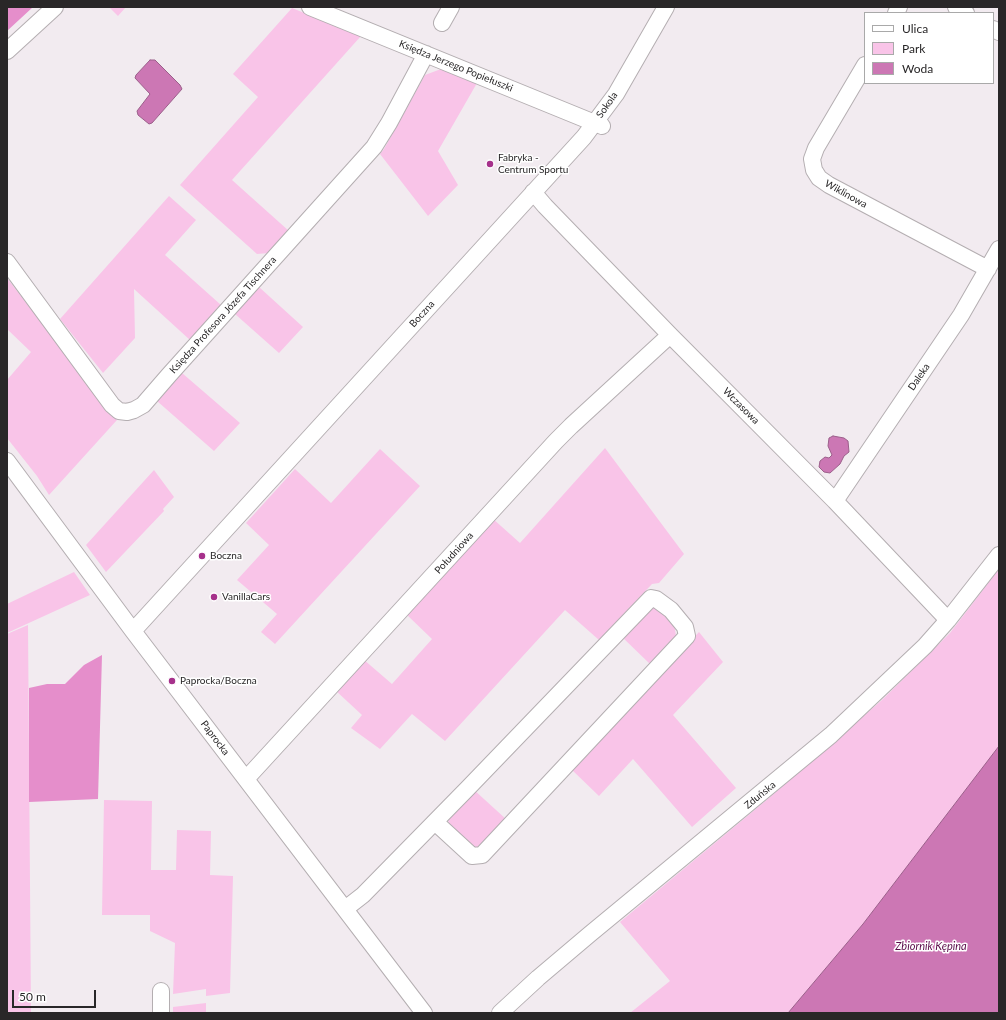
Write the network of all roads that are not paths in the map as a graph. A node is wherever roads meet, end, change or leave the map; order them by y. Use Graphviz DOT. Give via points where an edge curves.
graph roads {
  1 [pos="56,7"];
  2 [pos="310,7"];
  3 [pos="451,7"];
  4 [pos="666,7"];
  5 [pos="442,23"];
  6 [pos="7,51"];
  7 [pos="426,54"];
  8 [pos="864,67"];
  9 [pos="599,124"];
  10 [pos="533,192"];
  11 [pos="999,249"];
  12 [pos="7,262"];
  13 [pos="988,269"];
  14 [pos="670,335"];
  15 [pos="7,461"];
  16 [pos="835,501"];
  17 [pos="999,555"];
  18 [pos="948,620"];
  19 [pos="133,630"];
  20 [pos="246,779"];
  21 [pos="435,822"];
  22 [pos="345,909"];
  23 [pos="162,991"];
  24 [pos="161,1013"];
  25 [pos="424,1013"];
  26 [pos="500,1013"];
  1 -- 6 [label="street"];
  2 -- 7 [label="street, Księdza Jerzego Popiełuszki"];
  3 -- 5 [label="street"];
  4 -- 9 [label="street, Sokola"];
  7 -- 9 [label="street, Księdza Jerzego Popiełuszki"];
  7 -- 12 [label="street, Księdza Profesora Józefa Tischnera" via="374,147 143,405 134,410 119,411 112,405"];
  8 -- 13 [label="street, Wiklinowa" via="816,148 812,159 814,170 828,185"];
  9 -- 10 [label="street, Sokola"];
  10 -- 14 [label="street, Wczasowa"];
  10 -- 19 [label="street, Boczna"];
  11 -- 13 [label="street, Daleka"];
  13 -- 16 [label="street, Daleka" via="961,315"];
  14 -- 16 [label="street, Wczasowa"];
  14 -- 20 [label="street, Południowa" via="556,441"];
  15 -- 19 [label="street, Paprocka"];
  16 -- 18 [label="street, Wczasowa"];
  17 -- 18 [label="street, Zduńska"];
  18 -- 26 [label="street, Zduńska" via="925,646 831,735 584,939"];
  19 -- 20 [label="street, Paprocka"];
  20 -- 22 [label="street, Paprocka"];
  21 -- 21 [label="street" via="651,598 671,610 685,627 687,636 482,855 472,856"];
  21 -- 22 [label="street" via="363,895"];
  22 -- 25 [label="street, Paprocka"];
  23 -- 24 [label="street"];
}
